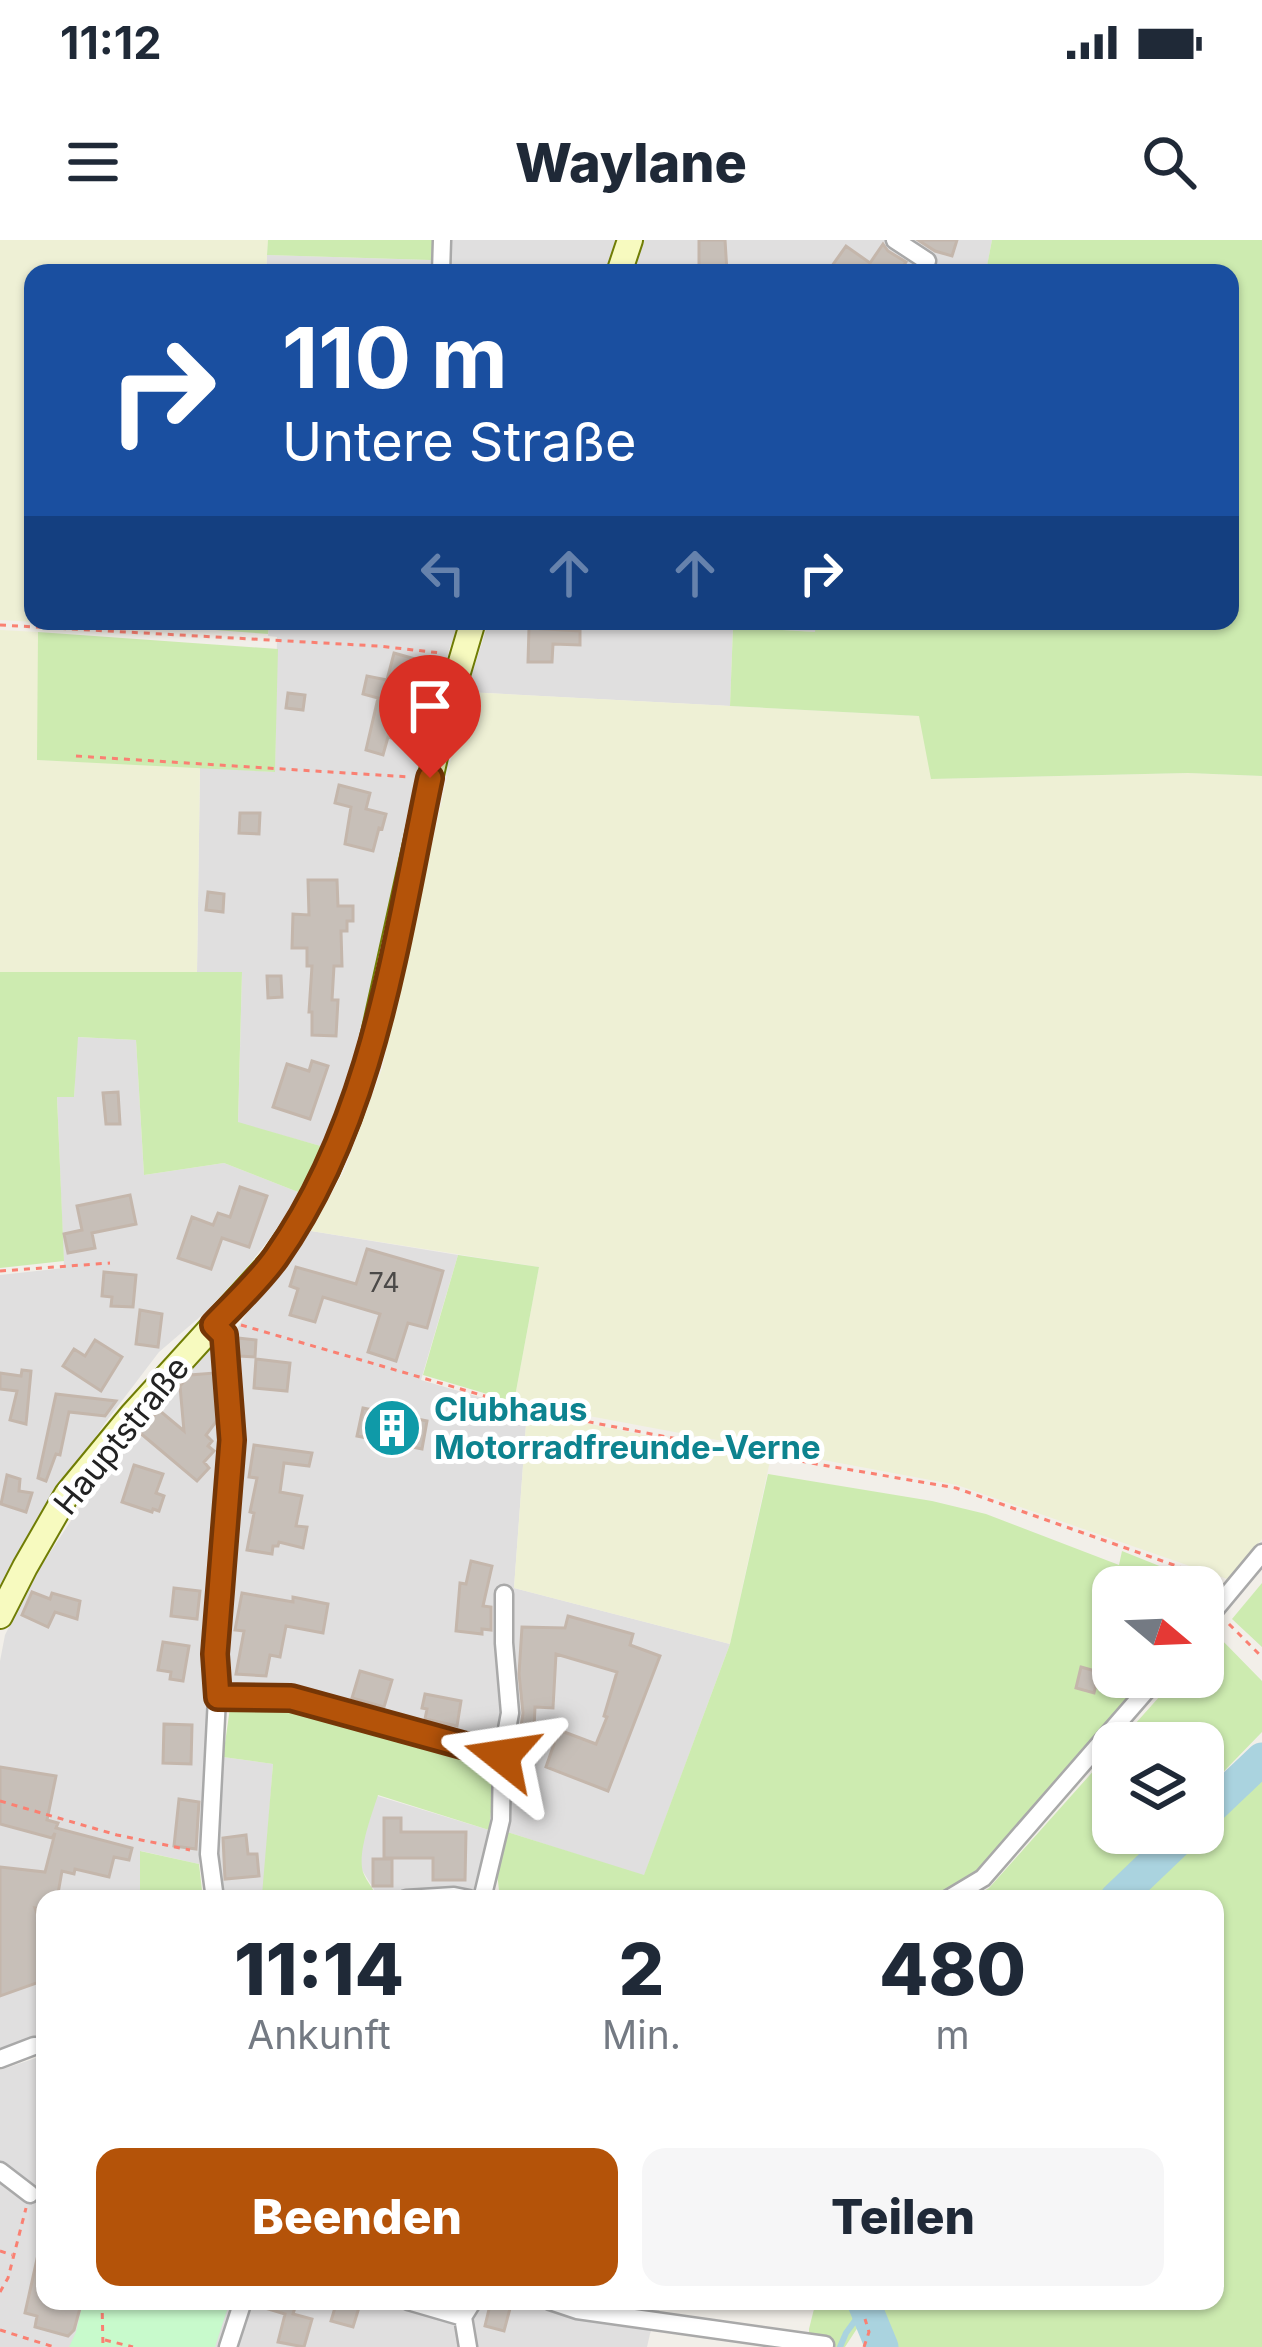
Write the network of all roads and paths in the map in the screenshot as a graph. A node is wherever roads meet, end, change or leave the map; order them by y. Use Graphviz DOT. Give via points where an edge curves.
graph roads {
  1 [pos="896,240"];
  2 [pos="927,261"];
  3 [pos="76,630"];
  4 [pos="470,630"];
  5 [pos="460,658"];
  6 [pos="76,756"];
  7 [pos="430,778"];
  8 [pos="110,1263"];
  9 [pos="0,1271"];
  10 [pos="219,1330"];
  11 [pos="1262,1553"];
  12 [pos="1235,1587"];
  13 [pos="505,1594"];
  14 [pos="1224,1600"];
  15 [pos="0,1616"];
  16 [pos="1224,1628"];
  17 [pos="1262,1657"];
  18 [pos="218,1697"];
  19 [pos="1140,1698"];
  20 [pos="502,1756"];
  21 [pos="0,1801"];
  22 [pos="209,1854"];
  23 [pos="213,1890"];
  24 [pos="484,1890"];
  25 [pos="963,1890"];
  26 [pos="36,2046"];
  27 [pos="0,2059"];
  28 [pos="0,2170"];
  29 [pos="30,2194"];
  30 [pos="0,2252"];
  31 [pos="14,2255"];
  32 [pos="0,2292"];
  33 [pos="102,2310"];
  34 [pos="240,2310"];
  35 [pos="468,2310"];
  36 [pos="574,2310"];
  37 [pos="865,2319"];
  38 [pos="0,2330"];
  39 [pos="103,2340"];
  40 [pos="825,2345"];
  41 [pos="130,2346"];
  42 [pos="54,2347"];
  43 [pos="104,2347"];
  44 [pos="227,2347"];
  45 [pos="468,2347"];
  46 [pos="864,2347"];
  1 -- 2 [label="street"];
  3 -- 5 [label="path" via="378,646"];
  4 -- 5 [label="main road, Hauptstraße"];
  5 -- 7 [label="main road, Hauptstraße"];
  6 -- 7 [label="path"];
  7 -- 10 [label="main road, Hauptstraße" via="349,1117 303,1215"];
  8 -- 9 [label="path"];
  10 -- 12 [label="path" via="234,1322 543,1413 956,1488"];
  10 -- 15 [label="main road, Hauptstraße" via="132,1415 67,1495"];
  10 -- 18 [label="street" via="232,1440"];
  11 -- 12 [label="street"];
  12 -- 14 [label="street"];
  13 -- 20 [label="street" via="510,1713"];
  16 -- 17 [label="path"];
  18 -- 20 [label="street" via="291,1698"];
  18 -- 22 [label="street"];
  19 -- 25 [label="street" via="983,1878"];
  20 -- 24 [label="street" via="501,1820"];
  21 -- 22 [label="path"];
  22 -- 23 [label="street"];
  26 -- 27 [label="street"];
  28 -- 29 [label="street"];
  29 -- 31 [label="path"];
  30 -- 31 [label="path"];
  31 -- 32 [label="path"];
  33 -- 39 [label="path"];
  34 -- 44 [label="street"];
  35 -- 45 [label="street"];
  36 -- 40 [label="street"];
  37 -- 46 [label="path"];
  38 -- 42 [label="path"];
  39 -- 41 [label="path"];
  39 -- 43 [label="path"];
}
